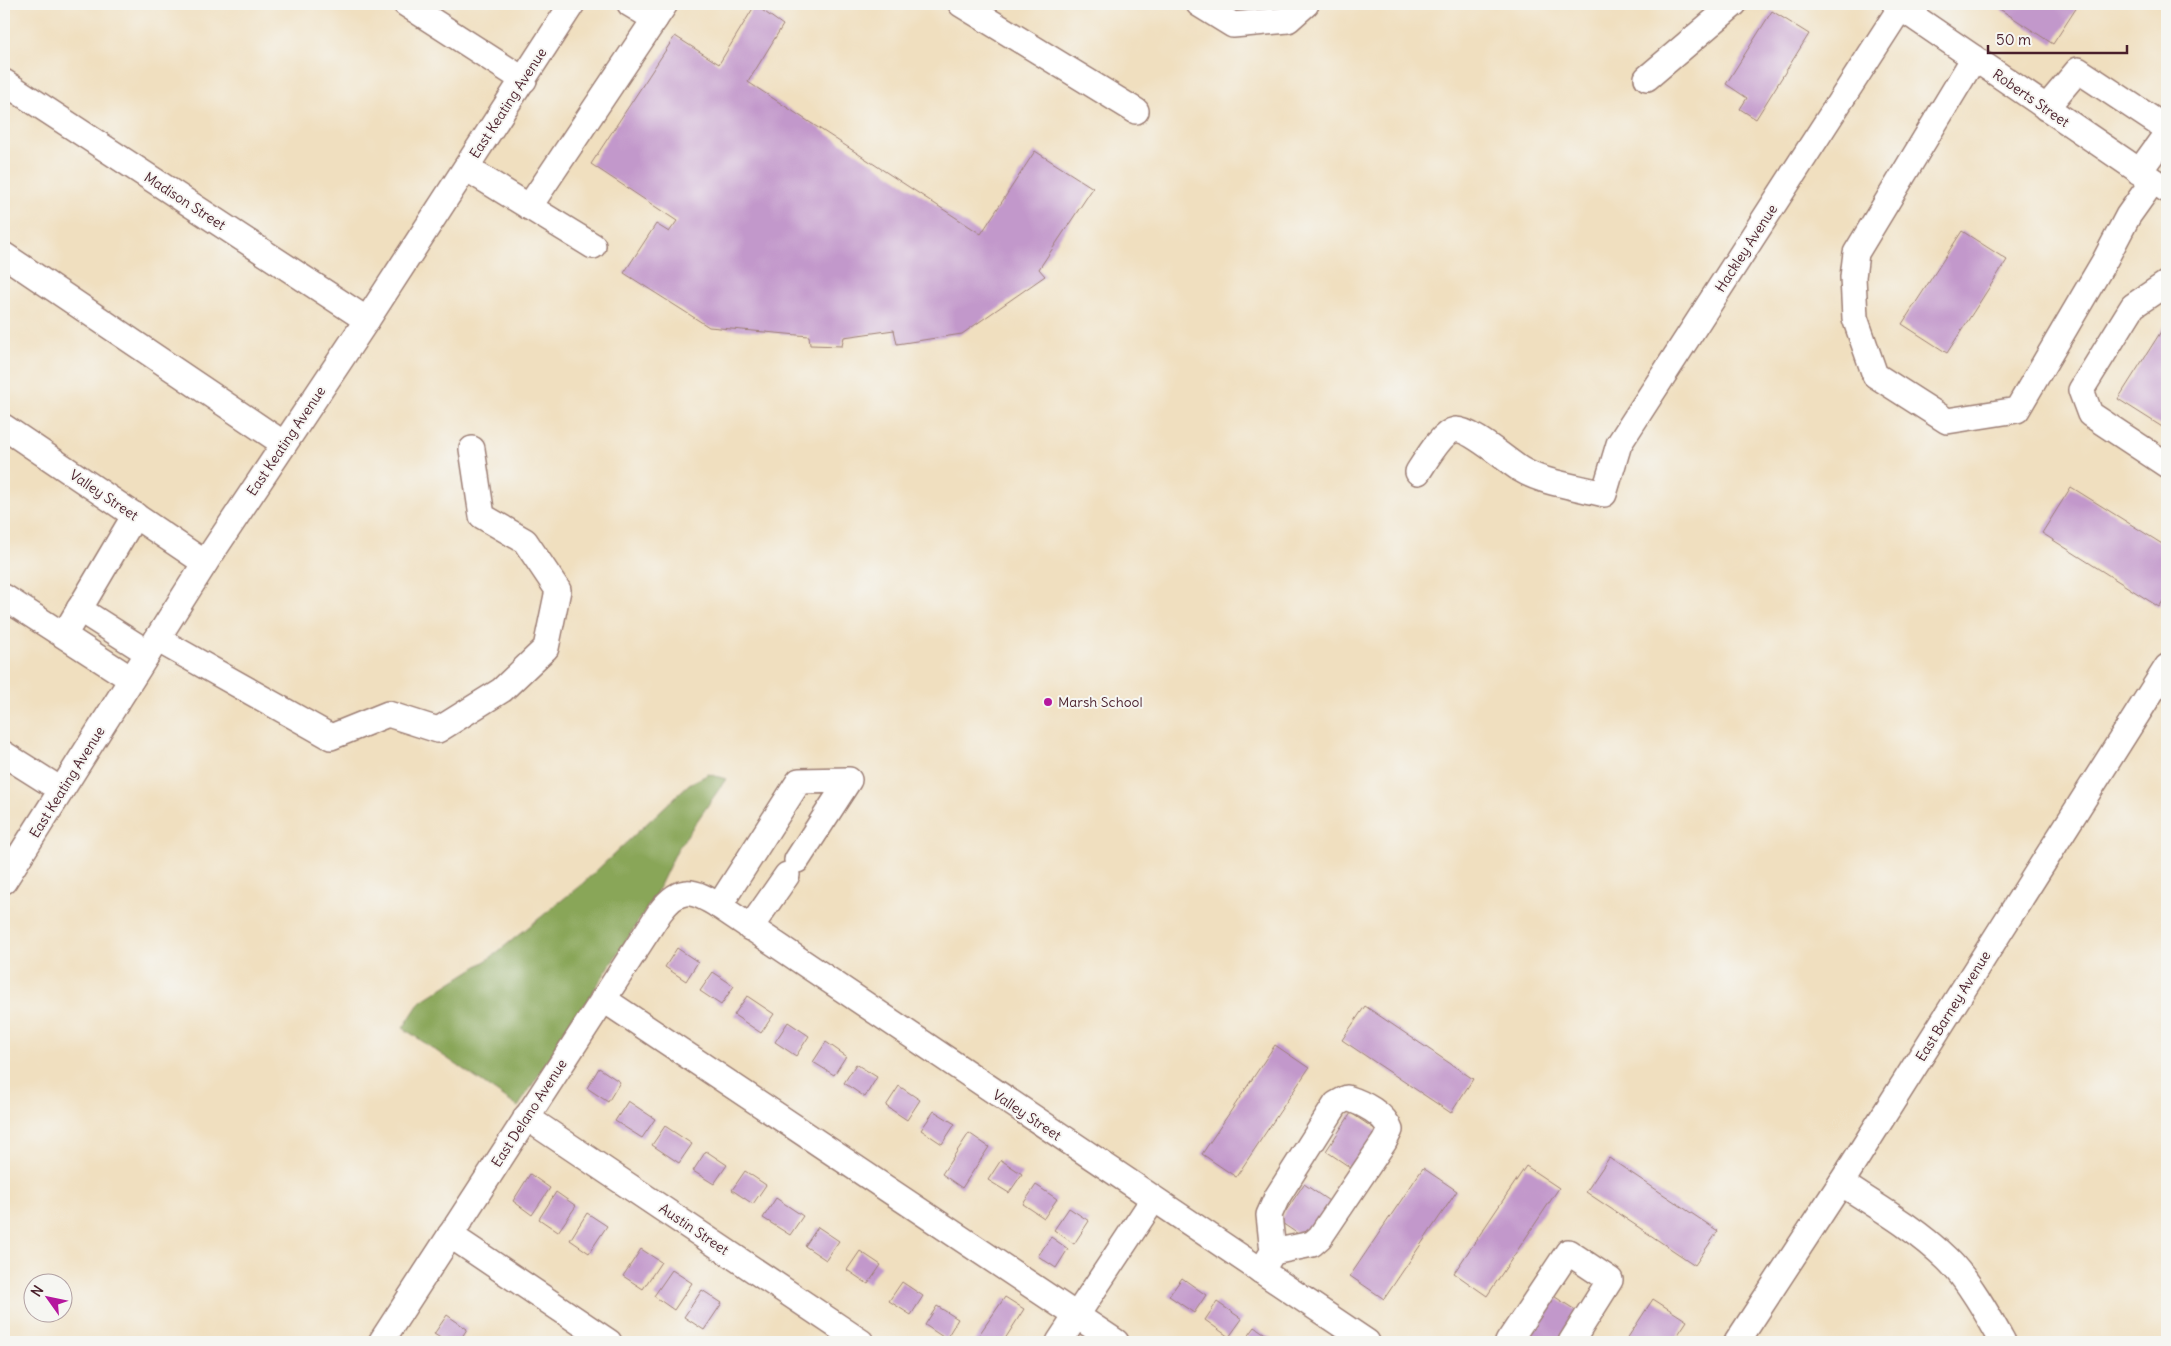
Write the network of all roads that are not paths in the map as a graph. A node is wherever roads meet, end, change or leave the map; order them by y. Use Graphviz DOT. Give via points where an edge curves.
graph roads {
  1 [pos="406,4"];
  2 [pos="572,4"];
  3 [pos="630,4"];
  4 [pos="961,4"];
  5 [pos="1199,4"];
  6 [pos="1306,4"];
  7 [pos="1734,4"];
  8 [pos="1898,6"];
  9 [pos="660,12"];
  10 [pos="1974,58"];
  11 [pos="1647,78"];
  12 [pos="524,80"];
  13 [pos="4,82"];
  14 [pos="2046,108"];
  15 [pos="1136,111"];
  16 [pos="2167,129"];
  17 [pos="2167,134"];
  18 [pos="466,168"];
  19 [pos="2153,181"];
  20 [pos="529,207"];
  21 [pos="594,246"];
  22 [pos="4,256"];
  23 [pos="2167,283"];
  24 [pos="367,320"];
  25 [pos="4,427"];
  26 [pos="284,444"];
  27 [pos="472,449"];
  28 [pos="2167,465"];
  29 [pos="1418,472"];
  30 [pos="135,516"];
  31 [pos="205,563"];
  32 [pos="4,597"];
  33 [pos="80,609"];
  34 [pos="64,635"];
  35 [pos="153,646"];
  36 [pos="2167,667"];
  37 [pos="131,679"];
  38 [pos="4,754"];
  39 [pos="61,790"];
  40 [pos="4,881"];
  41 [pos="686,892"];
  42 [pos="719,906"];
  43 [pos="750,928"];
  44 [pos="603,999"];
  45 [pos="526,1117"];
  46 [pos="1842,1183"];
  47 [pos="1153,1200"];
  48 [pos="450,1235"];
  49 [pos="1267,1262"];
  50 [pos="1077,1316"];
  51 [pos="380,1342"];
  52 [pos="609,1342"];
  53 [pos="861,1342"];
  54 [pos="1059,1342"];
  55 [pos="1116,1342"];
  56 [pos="1367,1342"];
  57 [pos="1508,1342"];
  58 [pos="1571,1342"];
  59 [pos="1737,1342"];
  60 [pos="2003,1342"];
  1 -- 12 [label="street"];
  2 -- 12 [label="street, East Keating Avenue"];
  3 -- 9 [label="street"];
  4 -- 15 [label="street"];
  5 -- 6 [label="street" via="1233,25 1288,20"];
  7 -- 11 [label="street"];
  8 -- 10 [label="street, Roberts Street"];
  8 -- 29 [label="street, Hackley Avenue" via="1619,444 1604,494 1522,470 1457,429 1446,432"];
  9 -- 20 [label="street"];
  10 -- 14 [label="street, Roberts Street"];
  10 -- 19 [label="street" via="1856,253 1853,277 1855,318 1874,375 1947,421 2017,410 2128,216"];
  12 -- 18 [label="street, East Keating Avenue"];
  13 -- 24 [label="street, Madison Street"];
  14 -- 16 [label="street" via="2078,70"];
  14 -- 19 [label="street, Roberts Street"];
  17 -- 19 [label="street"];
  18 -- 20 [label="street"];
  18 -- 24 [label="street, East Keating Avenue"];
  20 -- 21 [label="street"];
  22 -- 26 [label="street"];
  23 -- 28 [label="street" via="2133,306 2082,390 2090,414"];
  24 -- 26 [label="street, East Keating Avenue"];
  25 -- 30 [label="street, Valley Street"];
  26 -- 31 [label="street, East Keating Avenue"];
  27 -- 35 [label="street" via="482,516 524,541 558,590 546,648 502,690 438,730 388,714 331,736"];
  30 -- 31 [label="street, Valley Street"];
  30 -- 33 [label="street"];
  31 -- 35 [label="street, East Keating Avenue"];
  32 -- 34 [label="street"];
  33 -- 34 [label="street"];
  33 -- 35 [label="street"];
  34 -- 37 [label="street"];
  35 -- 37 [label="street, East Keating Avenue"];
  36 -- 46 [label="street, East Barney Avenue"];
  37 -- 39 [label="street, East Keating Avenue"];
  38 -- 39 [label="street"];
  39 -- 40 [label="street, East Keating Avenue"];
  41 -- 42 [label="street, Valley Street" via="695,892"];
  41 -- 44 [label="street, East Delano Avenue" via="666,904"];
  42 -- 43 [label="street, Valley Street"];
  42 -- 43 [label="street" via="799,781 849,780"];
  43 -- 47 [label="street, Valley Street"];
  44 -- 45 [label="street, East Delano Avenue"];
  44 -- 50 [label="street"];
  45 -- 48 [label="street, East Delano Avenue"];
  45 -- 53 [label="street, Austin Street"];
  46 -- 59 [label="street, East Barney Avenue"];
  46 -- 60 [label="street" via="1920,1236 1949,1261 1984,1307"];
  47 -- 49 [label="street, Valley Street"];
  47 -- 50 [label="street"];
  48 -- 51 [label="street, East Delano Avenue"];
  48 -- 52 [label="street"];
  49 -- 49 [label="street" via="1269,1215 1277,1197 1336,1104 1347,1098 1360,1102 1387,1122 1390,1130 1384,1142 1326,1229 1312,1244"];
  49 -- 56 [label="street, Valley Street"];
  50 -- 54 [label="street"];
  50 -- 55 [label="street"];
  57 -- 58 [label="street" via="1568,1252 1610,1280"];
}
